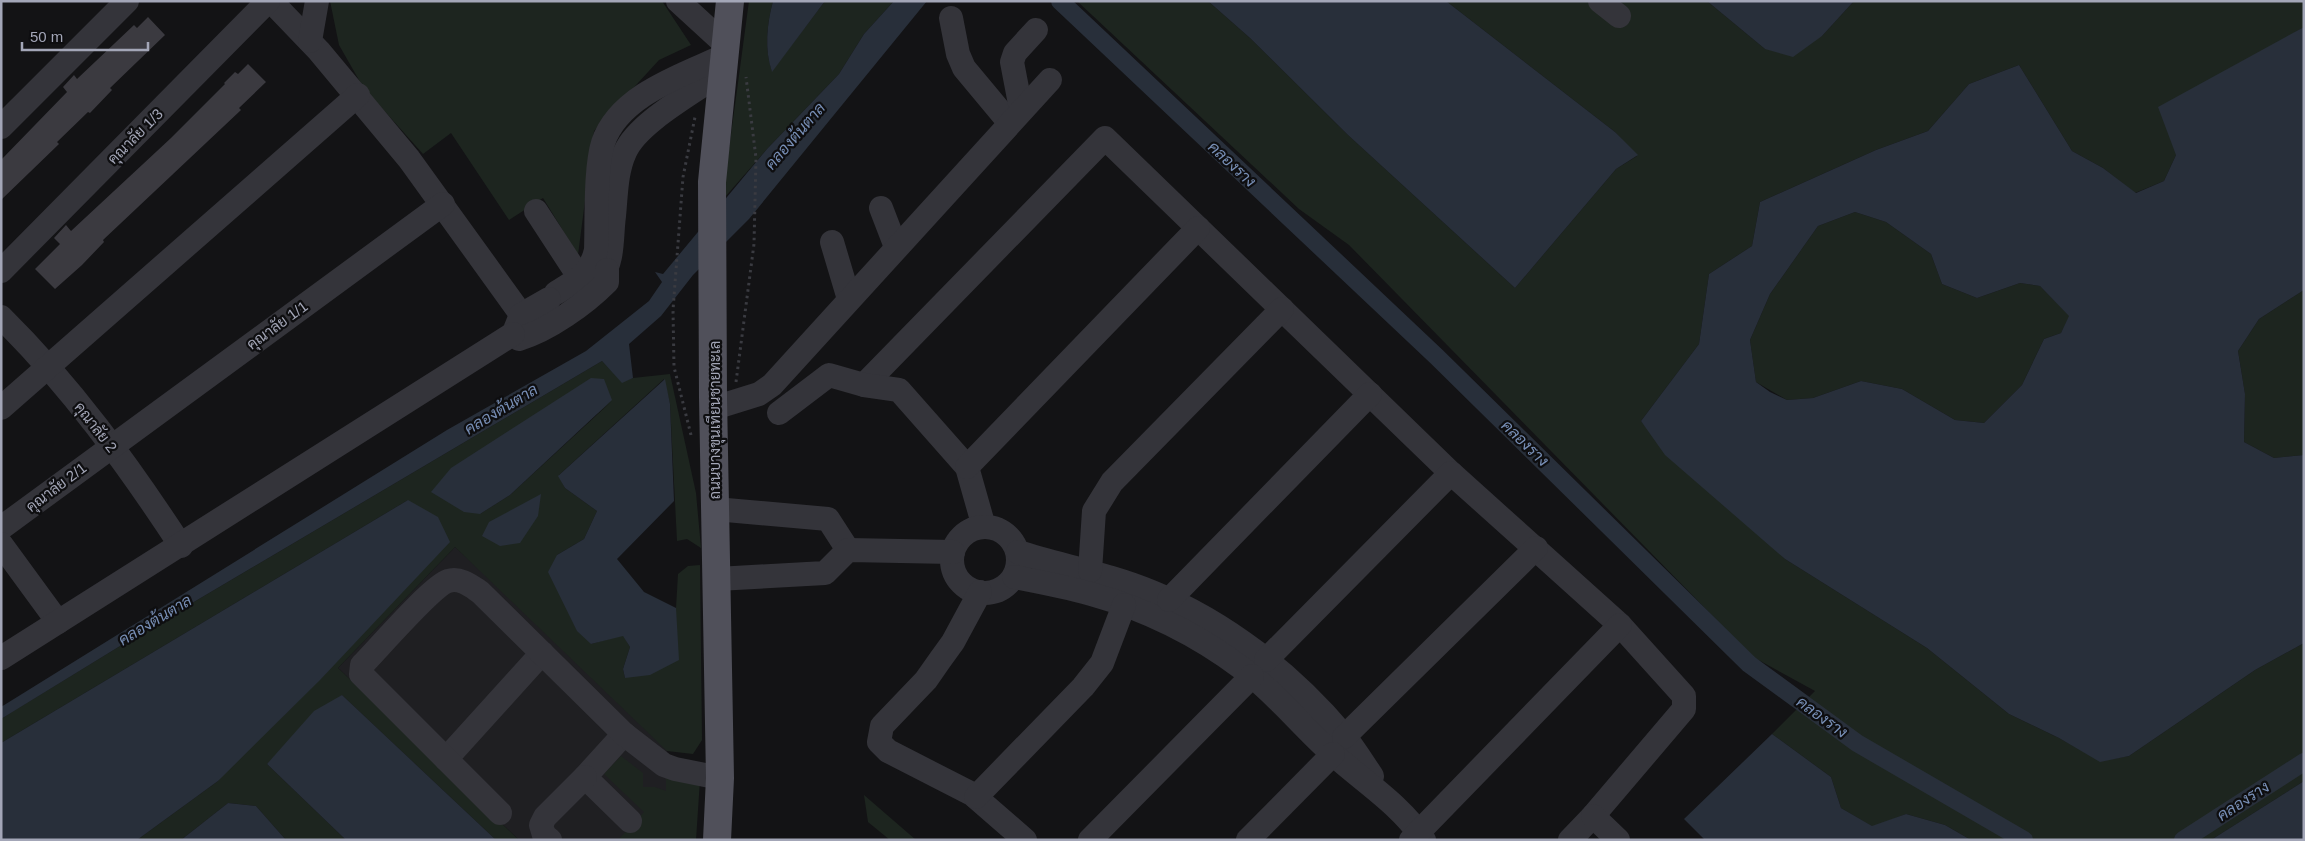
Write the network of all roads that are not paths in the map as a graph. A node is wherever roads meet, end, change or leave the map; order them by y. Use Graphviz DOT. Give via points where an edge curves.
graph roads {
  1 [pos="127,1"];
  2 [pos="269,1"];
  3 [pos="317,1"];
  4 [pos="678,1"];
  5 [pos="730,1"];
  6 [pos="1600,1"];
  7 [pos="1619,16"];
  8 [pos="951,18"];
  9 [pos="1036,30"];
  10 [pos="310,41"];
  11 [pos="729,61"];
  12 [pos="1050,80"];
  13 [pos="358,95"];
  14 [pos="1015,116"];
  15 [pos="1,126"];
  16 [pos="443,204"];
  17 [pos="882,208"];
  18 [pos="536,211"];
  19 [pos="1198,228"];
  20 [pos="832,242"];
  21 [pos="896,247"];
  22 [pos="607,270"];
  23 [pos="1,271"];
  24 [pos="584,284"];
  25 [pos="849,299"];
  26 [pos="1282,309"];
  27 [pos="1,317"];
  28 [pos="515,331"];
  29 [pos="48,368"];
  30 [pos="864,385"];
  31 [pos="1370,394"];
  32 [pos="1,408"];
  33 [pos="714,408"];
  34 [pos="779,413"];
  35 [pos="112,446"];
  36 [pos="967,467"];
  37 [pos="1451,473"];
  38 [pos="715,509"];
  39 [pos="984,526"];
  40 [pos="1,528"];
  41 [pos="1,544"];
  42 [pos="181,546"];
  43 [pos="1536,548"];
  44 [pos="848,550"];
  45 [pos="953,552"];
  46 [pos="1018,552"];
  47 [pos="1090,571"];
  48 [pos="1014,576"];
  49 [pos="717,579"];
  50 [pos="980,592"];
  51 [pos="1168,600"];
  52 [pos="1124,605"];
  53 [pos="58,622"];
  54 [pos="1620,626"];
  55 [pos="542,653"];
  56 [pos="1,658"];
  57 [pos="1260,668"];
  58 [pos="624,734"];
  59 [pos="1339,745"];
  60 [pos="446,759"];
  61 [pos="585,777"];
  62 [pos="720,778"];
  63 [pos="976,797"];
  64 [pos="500,813"];
  65 [pos="1593,816"];
  66 [pos="630,821"];
  67 [pos="1418,837"];
  68 [pos="550,840"];
  69 [pos="717,840"];
  70 [pos="1025,840"];
  71 [pos="1090,840"];
  72 [pos="1248,840"];
  73 [pos="1570,840"];
  74 [pos="1618,840"];
  1 -- 15 [label="street"];
  2 -- 10 [label="street"];
  2 -- 23 [label="street, คุณาลัย 1/3"];
  3 -- 10 [label="street"];
  4 -- 11 [label="street"];
  5 -- 11 [label="main road, ถนนบางขุนเทียนชายทะเล"];
  6 -- 7 [label="street"];
  8 -- 14 [label="street" via="964,68"];
  9 -- 14 [label="street" via="1012,62"];
  10 -- 13 [label="street"];
  11 -- 22 [label="street" via="641,129 625,152 618,181 613,248"];
  11 -- 24 [label="street" via="654,88 624,111 610,127 600,154 596,250"];
  11 -- 33 [label="main road, ถนนบางขุนเทียนชายทะเล" via="713,173"];
  12 -- 14 [label="street"];
  13 -- 16 [label="street"];
  13 -- 29 [label="street"];
  14 -- 21 [label="street"];
  16 -- 28 [label="street"];
  16 -- 35 [label="street, คุณาลัย 1/1"];
  17 -- 21 [label="street"];
  18 -- 24 [label="street"];
  19 -- 26 [label="street"];
  19 -- 30 [label="street" via="1105,138"];
  19 -- 36 [label="street"];
  20 -- 25 [label="street"];
  21 -- 25 [label="street"];
  22 -- 24 [label="street" via="600,280"];
  22 -- 28 [label="street" via="607,282 591,298 528,336"];
  24 -- 28 [label="street"];
  25 -- 33 [label="street" via="772,385 759,394"];
  26 -- 31 [label="street"];
  26 -- 47 [label="street" via="1112,482 1094,511"];
  27 -- 29 [label="street, คุณาลัย 2"];
  28 -- 42 [label="street"];
  29 -- 32 [label="street"];
  29 -- 35 [label="street, คุณาลัย 2"];
  30 -- 34 [label="street" via="829,375"];
  30 -- 36 [label="street" via="899,390"];
  31 -- 37 [label="street"];
  31 -- 51 [label="street"];
  33 -- 38 [label="main road, ถนนบางขุนเทียนชายทะเล"];
  35 -- 40 [label="street, คุณาลัย 2/1"];
  35 -- 42 [label="street, คุณาลัย 2"];
  36 -- 39 [label="street"];
  37 -- 43 [label="street"];
  37 -- 57 [label="street"];
  38 -- 44 [label="street" via="828,519"];
  38 -- 49 [label="main road, ถนนบางขุนเทียนชายทะเล"];
  39 -- 45 [label="street" via="964,534"];
  39 -- 46 [label="street" via="1006,533"];
  41 -- 53 [label="street"];
  42 -- 53 [label="street"];
  43 -- 54 [label="street"];
  43 -- 59 [label="street"];
  44 -- 45 [label="street"];
  44 -- 49 [label="street" via="826,573"];
  45 -- 50 [label="street" via="952,563 961,582"];
  46 -- 47 [label="street"];
  46 -- 48 [label="street" via="1019,563"];
  47 -- 51 [label="street"];
  48 -- 50 [label="street" via="1001,589 991,593"];
  48 -- 52 [label="street"];
  49 -- 62 [label="main road, ถนนบางขุนเทียนชายทะเล"];
  50 -- 63 [label="street" via="953,642 926,680 882,726 879,742 888,752"];
  51 -- 57 [label="street" via="1253,649"];
  52 -- 57 [label="street"];
  52 -- 63 [label="street" via="1102,663 1083,687"];
  53 -- 56 [label="street"];
  54 -- 65 [label="street" via="1684,696 1686,704"];
  54 -- 67 [label="street"];
  55 -- 58 [label="street"];
  55 -- 60 [label="street"];
  55 -- 60 [label="street" via="480,592 462,581 448,581 433,591 362,665 360,674"];
  57 -- 59 [label="street" via="1296,685"];
  57 -- 71 [label="street"];
  58 -- 61 [label="street"];
  58 -- 62 [label="street" via="664,765"];
  59 -- 67 [label="street"];
  59 -- 72 [label="street"];
  60 -- 64 [label="street"];
  61 -- 66 [label="street"];
  61 -- 68 [label="street" via="544,817 541,825"];
  62 -- 69 [label="main road, ถนนบางขุนเทียนชายทะเล"];
  63 -- 70 [label="street"];
  65 -- 73 [label="street"];
  65 -- 74 [label="street"];
}
